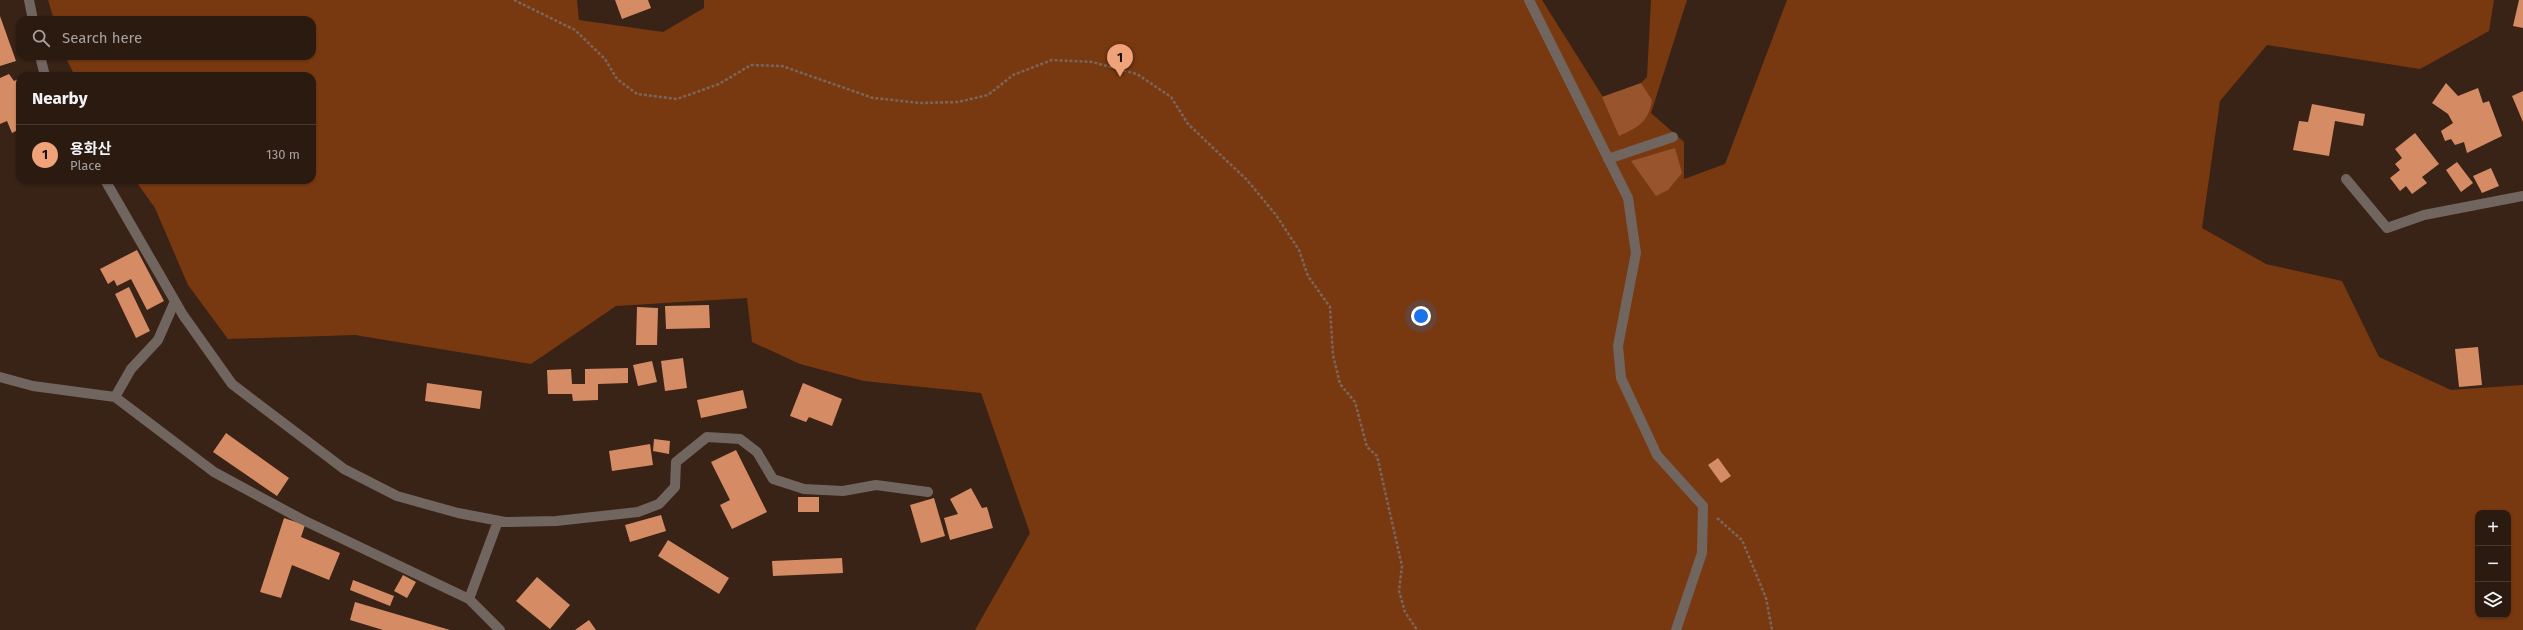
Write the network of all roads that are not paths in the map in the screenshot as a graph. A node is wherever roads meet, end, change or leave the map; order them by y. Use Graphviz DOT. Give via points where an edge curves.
graph roads {
  1 [pos="29,0"];
  2 [pos="1529,0"];
  3 [pos="32,16"];
  4 [pos="41,60"];
  5 [pos="44,72"];
  6 [pos="1673,137"];
  7 [pos="1608,159"];
  8 [pos="2346,179"];
  9 [pos="107,184"];
  10 [pos="2523,196"];
  11 [pos="175,301"];
  12 [pos="0,377"];
  13 [pos="115,397"];
  14 [pos="928,492"];
  15 [pos="498,521"];
  16 [pos="469,599"];
  17 [pos="500,630"];
  18 [pos="1676,630"];
  1 -- 3 [label="street"];
  2 -- 7 [label="street"];
  4 -- 5 [label="street"];
  6 -- 7 [label="street"];
  7 -- 18 [label="street" via="1628,198 1636,253 1618,346 1621,378 1657,455 1703,506 1702,553"];
  8 -- 10 [label="street" via="2387,228 2424,215"];
  9 -- 11 [label="street"];
  11 -- 13 [label="street" via="158,340 130,369"];
  11 -- 15 [label="street" via="232,384 344,470 397,496"];
  12 -- 13 [label="street" via="33,386"];
  13 -- 16 [label="street" via="214,472 303,520"];
  14 -- 15 [label="street" via="876,485 842,490 804,489 773,480 757,452 740,439 707,437 676,462 675,487 659,504 638,512 556,521"];
  15 -- 16 [label="street"];
  16 -- 17 [label="street"];
}
